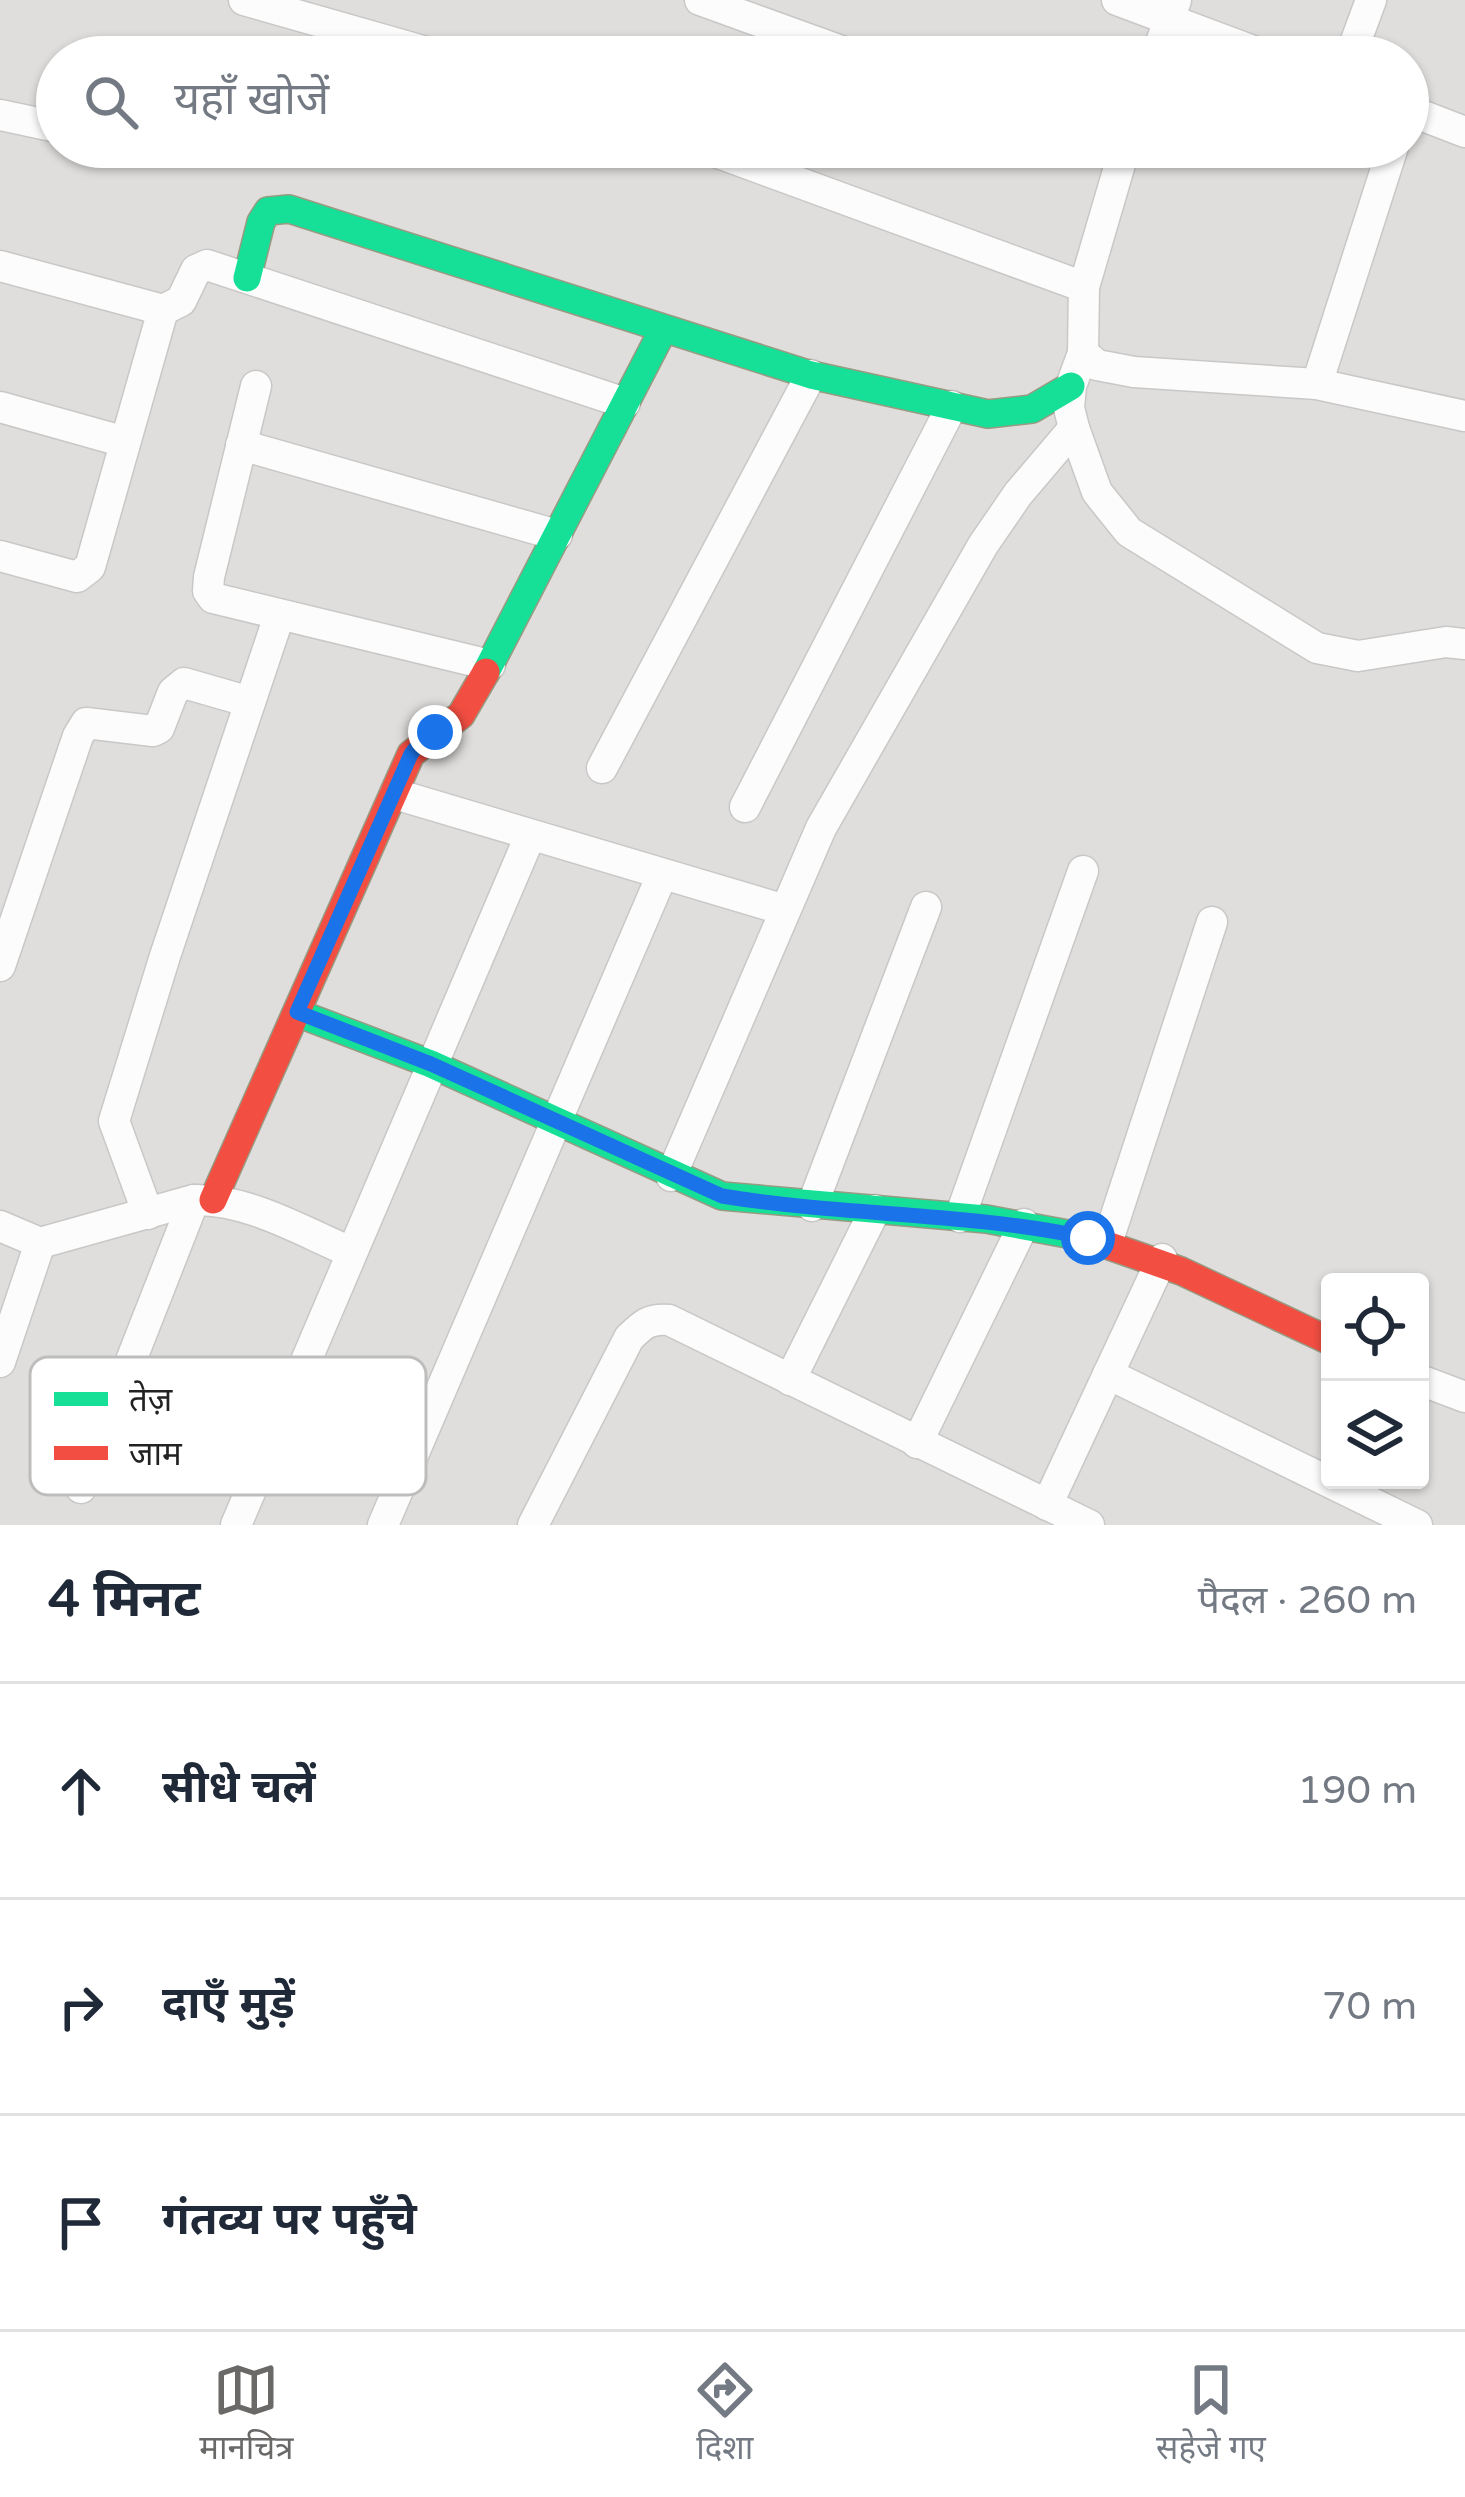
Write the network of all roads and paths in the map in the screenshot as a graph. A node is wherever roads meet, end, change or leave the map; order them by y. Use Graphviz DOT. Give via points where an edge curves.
graph roads {
  1 [pos="244,0"];
  2 [pos="700,0"];
  3 [pos="1117,0"];
  4 [pos="1371,0"];
  5 [pos="1173,9"];
  6 [pos="370,36"];
  7 [pos="800,36"];
  8 [pos="1227,36"];
  9 [pos="1358,36"];
  10 [pos="0,116"];
  11 [pos="1429,118"];
  12 [pos="36,123"];
  13 [pos="1465,132"];
  14 [pos="759,168"];
  15 [pos="1113,168"];
  16 [pos="1386,168"];
  17 [pos="0,266"];
  18 [pos="247,278"];
  19 [pos="1084,287"];
  20 [pos="163,310"];
  21 [pos="663,330"];
  22 [pos="1083,353"];
  23 [pos="812,375"];
  24 [pos="1316,384"];
  25 [pos="256,386"];
  26 [pos="1071,386"];
  27 [pos="626,403"];
  28 [pos="952,406"];
  29 [pos="0,407"];
  30 [pos="1465,416"];
  31 [pos="1074,428"];
  32 [pos="125,442"];
  33 [pos="241,445"];
  34 [pos="557,535"];
  35 [pos="0,556"];
  36 [pos="279,616"];
  37 [pos="1465,644"];
  38 [pos="490,665"];
  39 [pos="250,702"];
  40 [pos="602,768"];
  41 [pos="395,794"];
  42 [pos="745,807"];
  43 [pos="530,836"];
  44 [pos="1083,871"];
  45 [pos="662,875"];
  46 [pos="926,907"];
  47 [pos="784,910"];
  48 [pos="1212,922"];
  49 [pos="0,966"];
  50 [pos="297,1012"];
  51 [pos="431,1064"];
  52 [pos="556,1118"];
  53 [pos="671,1176"];
  54 [pos="203,1200"];
  55 [pos="812,1206"];
  56 [pos="875,1210"];
  57 [pos="148,1214"];
  58 [pos="960,1217"];
  59 [pos="1024,1224"];
  60 [pos="0,1226"];
  61 [pos="40,1243"];
  62 [pos="1107,1243"];
  63 [pos="351,1252"];
  64 [pos="1162,1259"];
  65 [pos="1321,1336"];
  66 [pos="136,1357"];
  67 [pos="307,1357"];
  68 [pos="0,1362"];
  69 [pos="1108,1374"];
  70 [pos="790,1380"];
  71 [pos="1423,1381"];
  72 [pos="1465,1397"];
  73 [pos="426,1424"];
  74 [pos="917,1443"];
  75 [pos="249,1495"];
  76 [pos="396,1495"];
  77 [pos="1047,1505"];
  78 [pos="236,1525"];
  79 [pos="383,1525"];
  80 [pos="533,1525"];
  81 [pos="1089,1525"];
  82 [pos="1417,1525"];
  1 -- 6 [label="street"];
  2 -- 7 [label="street"];
  3 -- 5 [label="street"];
  4 -- 9 [label="street"];
  5 -- 8 [label="street"];
  10 -- 12 [label="street"];
  11 -- 13 [label="street"];
  14 -- 19 [label="street"];
  15 -- 19 [label="street"];
  16 -- 24 [label="street"];
  17 -- 20 [label="street"];
  18 -- 20 [label="street" via="201,265 182,301"];
  18 -- 21 [label="street" via="268,211 290,208"];
  18 -- 27 [label="street"];
  19 -- 22 [label="street"];
  20 -- 32 [label="street"];
  21 -- 23 [label="street"];
  21 -- 27 [label="street"];
  22 -- 24 [label="street" via="1096,365 1134,372"];
  22 -- 26 [label="street"];
  23 -- 28 [label="street"];
  23 -- 40 [label="street"];
  24 -- 30 [label="street"];
  25 -- 33 [label="street"];
  26 -- 28 [label="street" via="1018,416"];
  26 -- 31 [label="street"];
  27 -- 34 [label="street"];
  28 -- 42 [label="street"];
  29 -- 32 [label="street"];
  31 -- 37 [label="street" via="1096,492 1129,532 1316,648 1358,656"];
  31 -- 47 [label="street" via="983,545 820,828"];
  32 -- 35 [label="street" via="85,575"];
  33 -- 34 [label="street"];
  33 -- 36 [label="street" via="208,591"];
  34 -- 38 [label="street"];
  36 -- 38 [label="street"];
  36 -- 39 [label="street"];
  38 -- 41 [label="street" via="460,718 411,754"];
  39 -- 49 [label="street" via="184,682 152,731 86,723"];
  39 -- 57 [label="street" via="114,1121"];
  41 -- 43 [label="street"];
  41 -- 50 [label="street"];
  43 -- 45 [label="street"];
  43 -- 51 [label="street"];
  44 -- 58 [label="street"];
  45 -- 47 [label="street"];
  45 -- 52 [label="street"];
  46 -- 55 [label="street"];
  47 -- 53 [label="street"];
  48 -- 62 [label="street"];
  50 -- 51 [label="street"];
  50 -- 54 [label="street"];
  51 -- 52 [label="street"];
  51 -- 63 [label="street"];
  52 -- 53 [label="street"];
  52 -- 73 [label="street"];
  53 -- 55 [label="street" via="722,1196"];
  54 -- 57 [label="street"];
  54 -- 63 [label="street" via="239,1204"];
  54 -- 66 [label="street"];
  55 -- 56 [label="street"];
  56 -- 58 [label="street"];
  56 -- 70 [label="street"];
  57 -- 61 [label="street"];
  58 -- 59 [label="street"];
  59 -- 62 [label="street"];
  59 -- 74 [label="street"];
  60 -- 61 [label="street"];
  61 -- 68 [label="street"];
  62 -- 64 [label="street"];
  63 -- 67 [label="street"];
  64 -- 65 [label="street"];
  64 -- 69 [label="street"];
  69 -- 77 [label="street"];
  69 -- 82 [label="street"];
  70 -- 74 [label="street"];
  70 -- 80 [label="street" via="669,1320 645,1322 629,1338"];
  71 -- 72 [label="street"];
  74 -- 77 [label="street"];
  75 -- 78 [label="street"];
  76 -- 79 [label="street"];
  77 -- 81 [label="street"];
}
